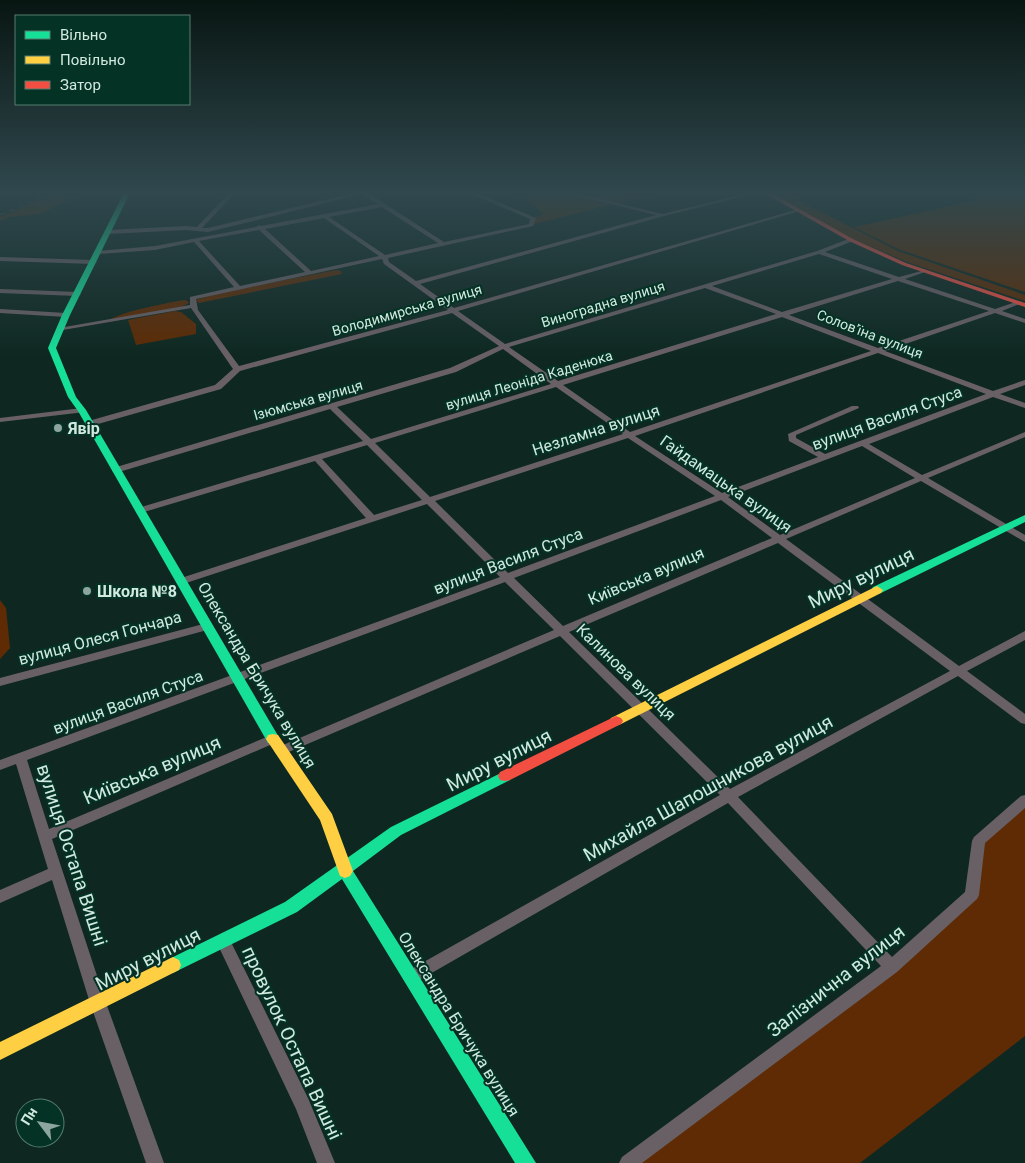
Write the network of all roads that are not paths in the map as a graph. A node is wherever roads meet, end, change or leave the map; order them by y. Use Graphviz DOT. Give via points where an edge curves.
graph roads {
  1 [pos="101,247"];
  2 [pos="159,247"];
  3 [pos="202,247"];
  4 [pos="281,247"];
  5 [pos="370,247"];
  6 [pos="428,247"];
  7 [pos="546,247"];
  8 [pos="671,247"];
  9 [pos="832,247"];
  10 [pos="868,247"];
  11 [pos="99,252"];
  12 [pos="819,252"];
  13 [pos="384,257"];
  14 [pos="0,259"];
  15 [pos="94,262"];
  16 [pos="923,271"];
  17 [pos="310,273"];
  18 [pos="897,279"];
  19 [pos="417,283"];
  20 [pos="706,286"];
  21 [pos="238,288"];
  22 [pos="0,291"];
  23 [pos="78,294"];
  24 [pos="1022,304"];
  25 [pos="193,306"];
  26 [pos="454,310"];
  27 [pos="0,311"];
  28 [pos="997,311"];
  29 [pos="781,314"];
  30 [pos="66,315"];
  31 [pos="1025,321"];
  32 [pos="59,330"];
  33 [pos="504,346"];
  34 [pos="877,350"];
  35 [pos="237,369"];
  36 [pos="1025,382"];
  37 [pos="557,385"];
  38 [pos="994,394"];
  39 [pos="332,406"];
  40 [pos="1025,406"];
  41 [pos="855,408"];
  42 [pos="82,410"];
  43 [pos="0,420"];
  44 [pos="88,424"];
  45 [pos="1025,434"];
  46 [pos="629,435"];
  47 [pos="370,442"];
  48 [pos="862,443"];
  49 [pos="824,457"];
  50 [pos="317,458"];
  51 [pos="116,470"];
  52 [pos="921,478"];
  53 [pos="721,496"];
  54 [pos="430,500"];
  55 [pos="141,510"];
  56 [pos="1025,518"];
  57 [pos="372,519"];
  58 [pos="1005,528"];
  59 [pos="778,538"];
  60 [pos="1025,538"];
  61 [pos="508,577"];
  62 [pos="182,581"];
  63 [pos="860,598"];
  64 [pos="208,627"];
  65 [pos="559,631"];
  66 [pos="1025,635"];
  67 [pos="959,672"];
  68 [pos="238,677"];
  69 [pos="0,682"];
  70 [pos="640,708"];
  71 [pos="1025,720"];
  72 [pos="273,739"];
  73 [pos="280,750"];
  74 [pos="20,758"];
  75 [pos="0,765"];
  76 [pos="729,796"];
  77 [pos="1025,800"];
  78 [pos="46,836"];
  79 [pos="343,868"];
  80 [pos="55,872"];
  81 [pos="0,897"];
  82 [pos="223,940"];
  83 [pos="892,967"];
  84 [pos="411,977"];
  85 [pos="98,1003"];
  86 [pos="0,1051"];
  87 [pos="155,1163"];
  88 [pos="326,1163"];
  89 [pos="526,1163"];
  90 [pos="628,1163"];
  1 -- 11 [label="street, Олександра Бричука вулиця"];
  2 -- 11 [label="street"];
  3 -- 21 [label="street"];
  4 -- 17 [label="street"];
  5 -- 13 [label="street, Гайдамацька вулиця"];
  6 -- 13 [label="street"];
  7 -- 19 [label="street"];
  8 -- 26 [label="street, Володимирська вулиця"];
  9 -- 12 [label="street, Виноградна вулиця"];
  10 -- 16 [label="street"];
  11 -- 15 [label="street, Олександра Бричука вулиця"];
  12 -- 18 [label="street"];
  12 -- 20 [label="street, Виноградна вулиця"];
  13 -- 17 [label="street"];
  13 -- 19 [label="street, Гайдамацька вулиця" via="386,263"];
  14 -- 15 [label="street"];
  15 -- 23 [label="street, Олександра Бричука вулиця"];
  16 -- 18 [label="street, вулиця Леоніда Каденюка"];
  16 -- 24 [label="street"];
  17 -- 21 [label="street"];
  18 -- 28 [label="street"];
  18 -- 29 [label="street, вулиця Леоніда Каденюка"];
  19 -- 26 [label="street, Гайдамацька вулиця"];
  20 -- 29 [label="street, Солов'їна вулиця"];
  20 -- 33 [label="street, Виноградна вулиця"];
  21 -- 25 [label="street" via="192,298"];
  22 -- 23 [label="street"];
  23 -- 30 [label="street, Олександра Бричука вулиця"];
  24 -- 28 [label="street, Незламна вулиця"];
  25 -- 32 [label="street"];
  25 -- 35 [label="street"];
  26 -- 33 [label="street, Гайдамацька вулиця"];
  26 -- 35 [label="street, Володимирська вулиця"];
  27 -- 30 [label="street"];
  28 -- 31 [label="street"];
  28 -- 34 [label="street, Незламна вулиця"];
  29 -- 34 [label="street, Солов'їна вулиця"];
  29 -- 37 [label="street, вулиця Леоніда Каденюка"];
  30 -- 32 [label="street, Олександра Бричука вулиця"];
  32 -- 42 [label="street, Олександра Бричука вулиця" via="52,348 72,397"];
  33 -- 37 [label="street, Гайдамацька вулиця"];
  33 -- 39 [label="street, Ізюмська вулиця" via="459,368"];
  34 -- 38 [label="street, Солов'їна вулиця"];
  34 -- 46 [label="street, Незламна вулиця"];
  35 -- 44 [label="street, Володимирська вулиця" via="218,387"];
  36 -- 38 [label="street, вулиця Василя Стуса"];
  37 -- 46 [label="street, Гайдамацька вулиця"];
  37 -- 47 [label="street, вулиця Леоніда Каденюка"];
  38 -- 40 [label="street, Солов'їна вулиця"];
  38 -- 48 [label="street, вулиця Василя Стуса"];
  39 -- 47 [label="street, Калинова вулиця"];
  39 -- 51 [label="street, Ізюмська вулиця"];
  41 -- 49 [label="street" via="792,434 792,439"];
  42 -- 43 [label="street"];
  42 -- 44 [label="street, Олександра Бричука вулиця"];
  44 -- 51 [label="street, Олександра Бричука вулиця"];
  45 -- 52 [label="street, Київська вулиця"];
  46 -- 53 [label="street, Гайдамацька вулиця"];
  46 -- 54 [label="street, Незламна вулиця"];
  47 -- 50 [label="street, вулиця Леоніда Каденюка"];
  47 -- 54 [label="street, Калинова вулиця"];
  48 -- 49 [label="street, вулиця Василя Стуса"];
  48 -- 52 [label="street"];
  49 -- 53 [label="street, вулиця Василя Стуса"];
  50 -- 55 [label="street, вулиця Леоніда Каденюка"];
  50 -- 57 [label="street"];
  51 -- 55 [label="street, Олександра Бричука вулиця"];
  52 -- 58 [label="street"];
  52 -- 59 [label="street, Київська вулиця"];
  53 -- 59 [label="street, Гайдамацька вулиця"];
  53 -- 61 [label="street, вулиця Василя Стуса"];
  54 -- 57 [label="street, Незламна вулиця"];
  54 -- 61 [label="street, Калинова вулиця"];
  55 -- 62 [label="street, Олександра Бричука вулиця"];
  56 -- 58 [label="street, Миру вулиця"];
  57 -- 62 [label="street, Незламна вулиця"];
  58 -- 60 [label="street"];
  58 -- 63 [label="street, Миру вулиця"];
  59 -- 63 [label="street, Гайдамацька вулиця"];
  59 -- 65 [label="street, Київська вулиця"];
  61 -- 65 [label="street, Калинова вулиця"];
  61 -- 68 [label="street, вулиця Василя Стуса"];
  62 -- 64 [label="street, Олександра Бричука вулиця"];
  63 -- 67 [label="street, Гайдамацька вулиця"];
  63 -- 70 [label="street, Миру вулиця"];
  64 -- 68 [label="street, Олександра Бричука вулиця"];
  64 -- 69 [label="street, вулиця Олеся Гончара"];
  65 -- 70 [label="street, Калинова вулиця"];
  65 -- 73 [label="street, Київська вулиця"];
  66 -- 67 [label="street, Михайла Шапошникова вулиця"];
  67 -- 71 [label="street, Гайдамацька вулиця"];
  67 -- 76 [label="street, Михайла Шапошникова вулиця"];
  68 -- 72 [label="street, Олександра Бричука вулиця"];
  68 -- 74 [label="street, вулиця Василя Стуса"];
  70 -- 76 [label="street, Калинова вулиця"];
  70 -- 79 [label="street, Миру вулиця" via="396,831"];
  72 -- 73 [label="street, Олександра Бричука вулиця"];
  72 -- 78 [label="street, Київська вулиця"];
  73 -- 79 [label="street, Олександра Бричука вулиця" via="327,818"];
  74 -- 75 [label="street, вулиця Василя Стуса"];
  74 -- 78 [label="street, вулиця Остапа Вишні"];
  76 -- 83 [label="street, Калинова вулиця"];
  76 -- 84 [label="street, Михайла Шапошникова вулиця"];
  77 -- 83 [label="street, Залізнична вулиця" via="979,841 972,895"];
  78 -- 80 [label="street, вулиця Остапа Вишні"];
  79 -- 82 [label="street, Миру вулиця" via="292,907"];
  79 -- 84 [label="street, Олександра Бричука вулиця"];
  80 -- 81 [label="street"];
  80 -- 85 [label="street, вулиця Остапа Вишні"];
  82 -- 85 [label="street, Миру вулиця"];
  82 -- 88 [label="street, провулок Остапа Вишні" via="302,1104"];
  83 -- 90 [label="street, Залізнична вулиця"];
  84 -- 89 [label="street, Олександра Бричука вулиця"];
  85 -- 86 [label="street, Миру вулиця"];
  85 -- 87 [label="street, вулиця Остапа Вишні"];
}
